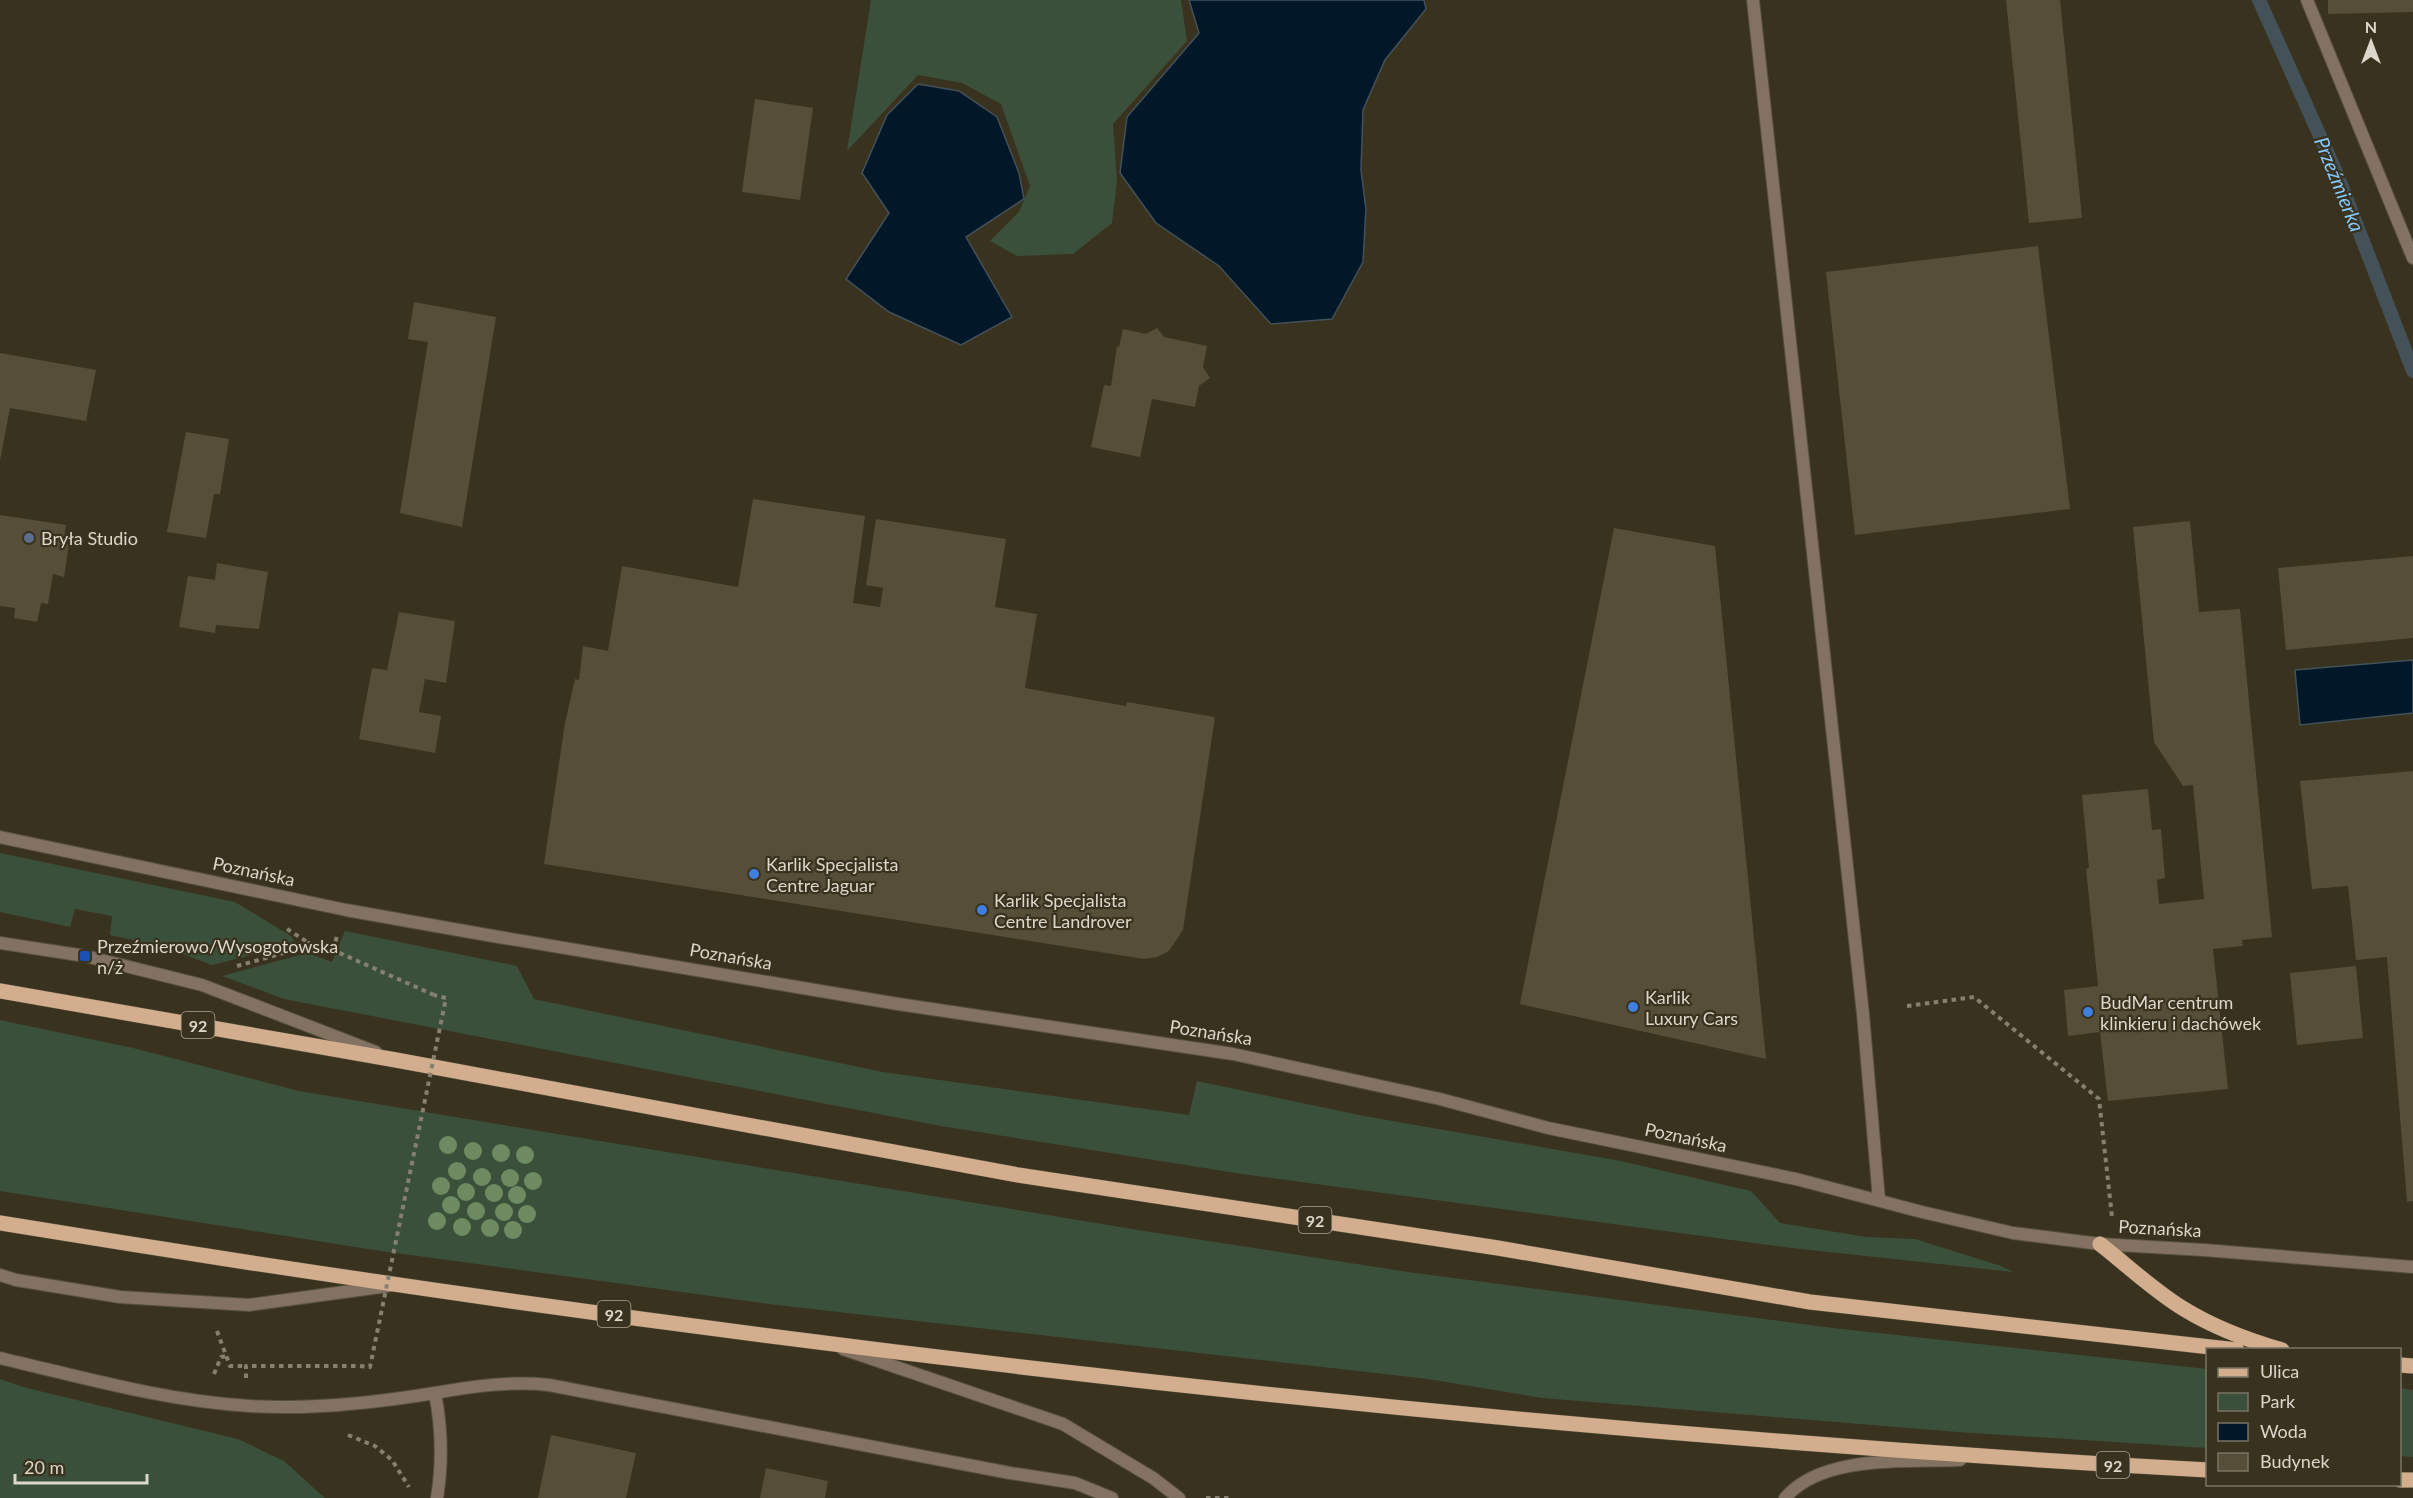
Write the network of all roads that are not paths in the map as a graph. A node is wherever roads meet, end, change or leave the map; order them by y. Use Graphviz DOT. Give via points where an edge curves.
graph roads {
  1 [pos="1753,0"];
  2 [pos="2307,0"];
  3 [pos="2413,258"];
  4 [pos="0,837"];
  5 [pos="0,944"];
  6 [pos="0,991"];
  7 [pos="396,1060"];
  8 [pos="1879,1200"];
  9 [pos="0,1223"];
  10 [pos="2108,1244"];
  11 [pos="2413,1267"];
  12 [pos="0,1275"];
  13 [pos="400,1285"];
  14 [pos="828,1344"];
  15 [pos="2219,1348"];
  16 [pos="2276,1348"];
  17 [pos="0,1358"];
  18 [pos="435,1393"];
  19 [pos="2019,1459"];
  20 [pos="2206,1470"];
  21 [pos="437,1498"];
  22 [pos="1112,1498"];
  23 [pos="1179,1498"];
  24 [pos="1785,1498"];
  1 -- 8 [label="street" via="1859,979"];
  2 -- 3 [label="street"];
  4 -- 8 [label="street, Poznańska" via="346,910 487,935 898,1004 1233,1054"];
  5 -- 7 [label="street" via="86,956 202,985"];
  6 -- 7 [label="main road, 92"];
  7 -- 15 [label="main road, 92" via="1018,1175 1498,1248 1810,1302"];
  8 -- 10 [label="street, Poznańska" via="2013,1233"];
  9 -- 13 [label="main road, 92"];
  10 -- 11 [label="street, Poznańska"];
  10 -- 16 [label="main road" via="2190,1312 2231,1334"];
  12 -- 13 [label="street" via="120,1297 249,1305"];
  13 -- 14 [label="main road, 92"];
  14 -- 19 [label="main road, 92" via="1385,1405"];
  14 -- 23 [label="street" via="1063,1424"];
  17 -- 18 [label="street" via="175,1398 247,1406 348,1404"];
  18 -- 21 [label="street" via="442,1438"];
  18 -- 22 [label="street" via="486,1384 549,1385 1075,1483"];
  19 -- 20 [label="main road, 92"];
  19 -- 24 [label="street" via="1864,1463 1813,1477"];
}
